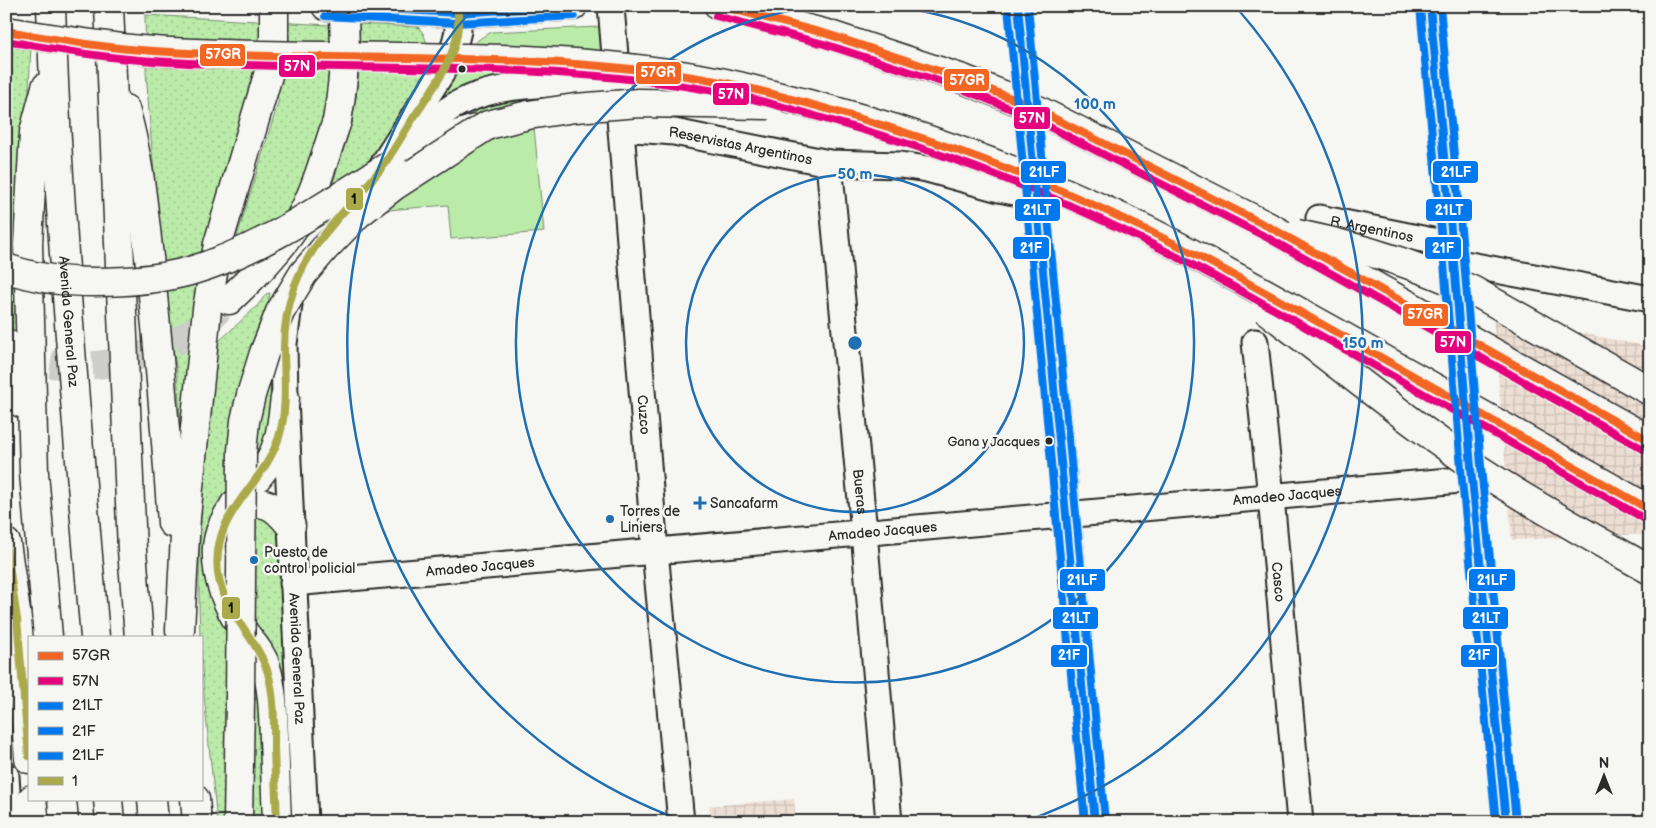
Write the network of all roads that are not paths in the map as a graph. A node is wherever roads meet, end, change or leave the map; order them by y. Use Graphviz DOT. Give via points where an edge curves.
graph roads {
  1 [pos="51,6"];
  2 [pos="109,6"];
  3 [pos="274,6"];
  4 [pos="326,6"];
  5 [pos="343,6"];
  6 [pos="573,6"];
  7 [pos="611,6"];
  8 [pos="719,6"];
  9 [pos="783,6"];
  10 [pos="1018,6"];
  11 [pos="1430,6"];
  12 [pos="458,9"];
  13 [pos="6,31"];
  14 [pos="59,52"];
  15 [pos="111,61"];
  16 [pos="963,79"];
  17 [pos="617,81"];
  18 [pos="820,106"];
  19 [pos="488,125"];
  20 [pos="621,128"];
  21 [pos="829,163"];
  22 [pos="380,169"];
  23 [pos="1035,196"];
  24 [pos="1319,218"];
  25 [pos="1273,229"];
  26 [pos="1194,255"];
  27 [pos="1454,260"];
  28 [pos="6,268"];
  29 [pos="1650,299"];
  30 [pos="230,300"];
  31 [pos="1255,342"];
  32 [pos="6,343"];
  33 [pos="1650,391"];
  34 [pos="285,398"];
  35 [pos="1650,440"];
  36 [pos="34,473"];
  37 [pos="1271,497"];
  38 [pos="234,505"];
  39 [pos="1650,510"];
  40 [pos="1067,515"];
  41 [pos="291,526"];
  42 [pos="864,532"];
  43 [pos="6,543"];
  44 [pos="655,551"];
  45 [pos="1650,570"];
  46 [pos="293,583"];
  47 [pos="180,633"];
  48 [pos="48,636"];
  49 [pos="95,636"];
  50 [pos="139,636"];
  51 [pos="28,747"];
  52 [pos="6,776"];
  53 [pos="32,800"];
  54 [pos="62,800"];
  55 [pos="108,800"];
  56 [pos="152,800"];
  57 [pos="195,800"];
  58 [pos="9,822"];
  59 [pos="35,822"];
  60 [pos="64,822"];
  61 [pos="110,822"];
  62 [pos="154,822"];
  63 [pos="197,822"];
  64 [pos="238,822"];
  65 [pos="277,822"];
  66 [pos="305,822"];
  67 [pos="682,822"];
  68 [pos="889,822"];
  69 [pos="1095,822"];
  70 [pos="1300,822"];
  71 [pos="1506,822"];
  1 -- 14 [label="main road, Avenida General Paz"];
  2 -- 15 [label="main road"];
  3 -- 47 [label="main road" via="274,55 218,244 207,309 186,517"];
  4 -- 12 [label="main road"];
  5 -- 30 [label="main road, bridge" via="346,60 343,90 337,121 316,183 298,222 266,264"];
  6 -- 12 [label="main road"];
  7 -- 17 [label="street, Cuzco"];
  8 -- 16 [label="main road" via="827,34"];
  9 -- 16 [label="main road"];
  10 -- 23 [label="street"];
  11 -- 27 [label="street"];
  12 -- 22 [label="street, Avenida General Paz" via="454,47 441,74"];
  13 -- 14 [label="main road, bridge"];
  14 -- 18 [label="main road, bridge" via="151,50 302,56 473,57 637,68 708,79"];
  14 -- 36 [label="main road" via="34,132 28,244"];
  14 -- 49 [label="main road, Avenida General Paz" via="74,399"];
  15 -- 47 [label="main road" via="132,132 141,190 162,376"];
  15 -- 50 [label="main road" via="132,550"];
  16 -- 25 [label="main road, bridge" via="1028,105"];
  17 -- 20 [label="street, Cuzco"];
  17 -- 22 [label="street" via="493,90 467,99 446,111"];
  18 -- 19 [label="main road, bridge" via="639,103 575,108"];
  18 -- 26 [label="main road, bridge" via="928,140 1046,184"];
  19 -- 28 [label="main road, bridge" via="430,143 284,229 237,254 190,271 151,279 70,282 27,276"];
  19 -- 64 [label="main road, bridge" via="394,186 358,214 303,274 280,312 264,353 245,421 242,451"];
  20 -- 21 [label="street, Reservistas Argentinos" via="674,132"];
  20 -- 44 [label="street, Cuzco"];
  21 -- 23 [label="street, Reservistas Argentinos" via="927,169 999,190"];
  21 -- 42 [label="street, Bueras"];
  22 -- 34 [label="street, Avenida General Paz" via="303,265 289,302 284,344"];
  23 -- 40 [label="street"];
  24 -- 27 [label="street, R. Argentinos"];
  25 -- 33 [label="main road, bridge" via="1338,242 1447,279"];
  25 -- 35 [label="main road, bridge"];
  26 -- 39 [label="main road, bridge"];
  26 -- 45 [label="main road, bridge" via="1480,470"];
  27 -- 29 [label="street, R. Argentinos"];
  31 -- 37 [label="street, Casco"];
  32 -- 36 [label="main road"];
  34 -- 38 [label="main road" via="280,436 270,459"];
  34 -- 41 [label="street, Avenida General Paz"];
  36 -- 48 [label="main road"];
  37 -- 40 [label="street, Amadeo Jacques"];
  37 -- 70 [label="street, Casco"];
  37 -- 71 [label="street, Amadeo Jacques" via="1472,480"];
  38 -- 41 [label="main road" via="267,504 279,510"];
  38 -- 65 [label="main road" via="217,545 218,574 221,587 266,666 270,681"];
  40 -- 42 [label="street, Amadeo Jacques"];
  40 -- 69 [label="street"];
  41 -- 46 [label="street, Avenida General Paz"];
  42 -- 44 [label="street, Amadeo Jacques"];
  42 -- 68 [label="street, Bueras"];
  43 -- 51 [label="main road" via="17,618"];
  44 -- 46 [label="street, Amadeo Jacques"];
  44 -- 67 [label="street, Cuzco"];
  46 -- 66 [label="street, Avenida General Paz"];
  52 -- 58 [label="street"];
  53 -- 59 [label="main road"];
  54 -- 60 [label="main road"];
  55 -- 61 [label="main road"];
  56 -- 62 [label="main road"];
  57 -- 63 [label="main road"];
}
